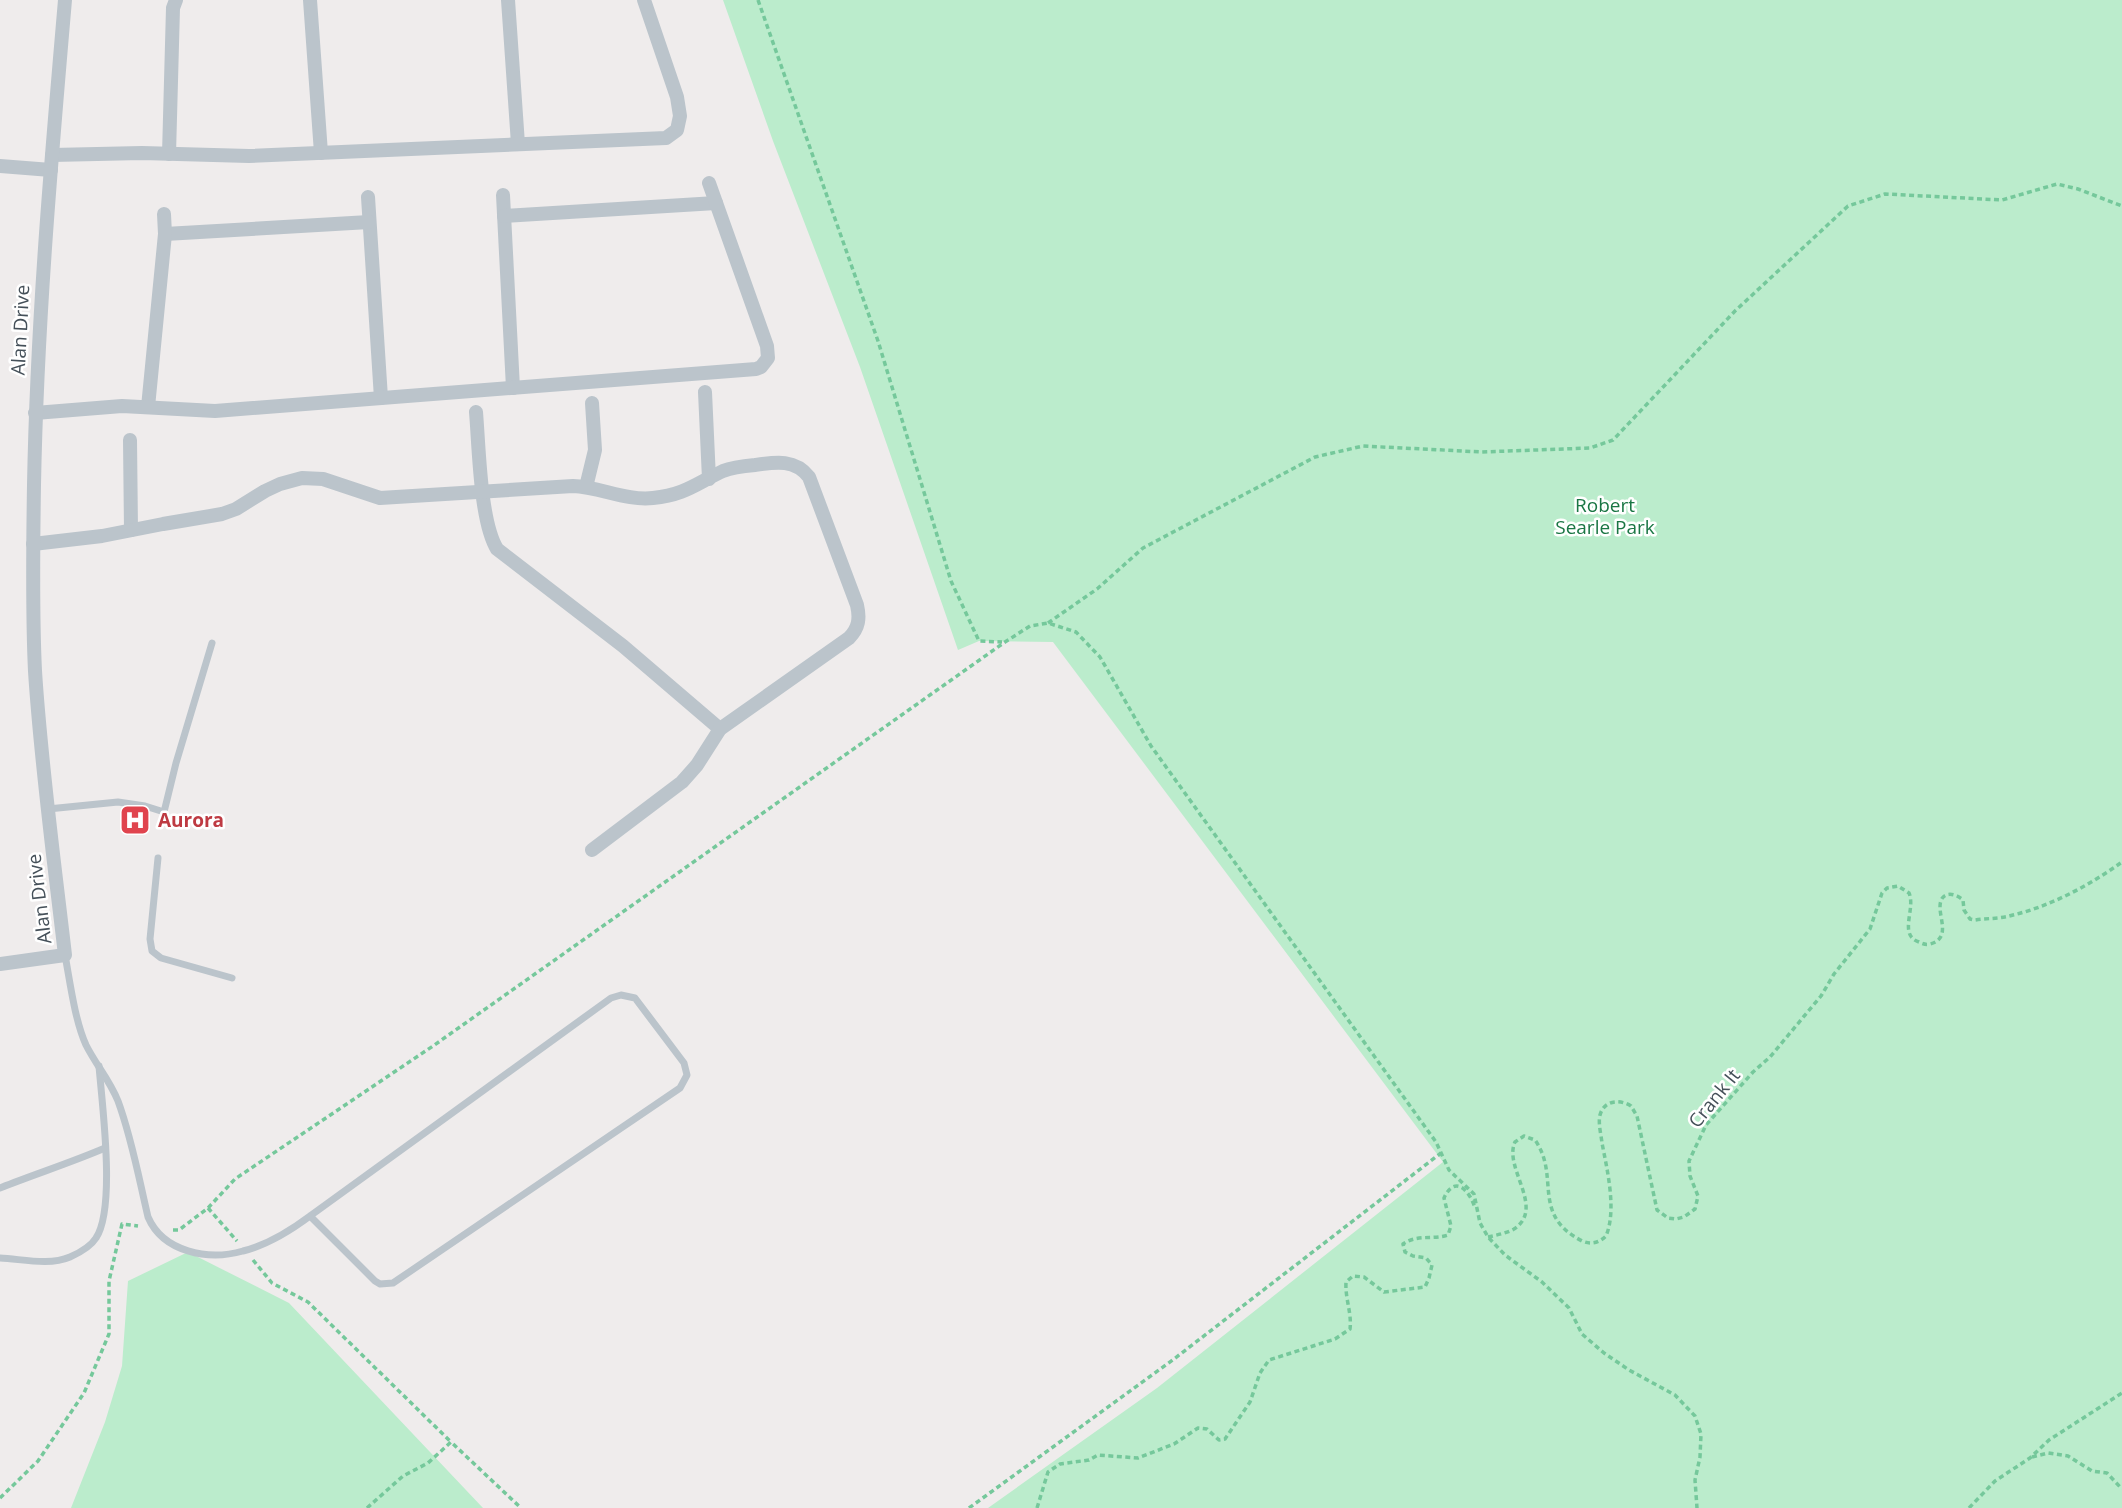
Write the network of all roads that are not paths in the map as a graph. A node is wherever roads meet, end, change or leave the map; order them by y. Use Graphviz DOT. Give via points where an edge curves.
graph roads {
  1 [pos="65,0"];
  2 [pos="176,0"];
  3 [pos="310,0"];
  4 [pos="508,0"];
  5 [pos="644,0"];
  6 [pos="518,144"];
  7 [pos="321,153"];
  8 [pos="169,154"];
  9 [pos="52,155"];
  10 [pos="0,166"];
  11 [pos="51,170"];
  12 [pos="709,183"];
  13 [pos="503,195"];
  14 [pos="368,197"];
  15 [pos="716,203"];
  16 [pos="164,214"];
  17 [pos="504,216"];
  18 [pos="369,222"];
  19 [pos="165,234"];
  20 [pos="513,388"];
  21 [pos="705,391"];
  22 [pos="381,398"];
  23 [pos="592,403"];
  24 [pos="148,407"];
  25 [pos="476,412"];
  26 [pos="35,413"];
  27 [pos="130,440"];
  28 [pos="709,479"];
  29 [pos="586,487"];
  30 [pos="483,493"];
  31 [pos="131,530"];
  32 [pos="33,544"];
  33 [pos="212,643"];
  34 [pos="720,729"];
  35 [pos="48,809"];
  36 [pos="592,850"];
  37 [pos="158,858"];
  38 [pos="65,955"];
  39 [pos="0,964"];
  40 [pos="232,978"];
  41 [pos="99,1065"];
  42 [pos="105,1148"];
  43 [pos="0,1188"];
  44 [pos="310,1216"];
  45 [pos="0,1258"];
  1 -- 9 [label="street, Alan Drive"];
  2 -- 8 [label="street"];
  3 -- 7 [label="street"];
  4 -- 6 [label="street"];
  5 -- 6 [label="street" via="677,97 677,131 659,139"];
  6 -- 7 [label="street"];
  7 -- 8 [label="street"];
  8 -- 9 [label="street"];
  9 -- 11 [label="street, Alan Drive"];
  10 -- 11 [label="street"];
  11 -- 26 [label="street, Alan Drive"];
  12 -- 15 [label="street"];
  13 -- 17 [label="street"];
  14 -- 18 [label="street"];
  15 -- 17 [label="street"];
  15 -- 20 [label="street" via="767,346 765,362 756,369"];
  16 -- 19 [label="street"];
  17 -- 20 [label="street"];
  18 -- 19 [label="street"];
  18 -- 22 [label="street"];
  19 -- 24 [label="street"];
  20 -- 22 [label="street"];
  21 -- 28 [label="street"];
  22 -- 24 [label="street" via="215,411"];
  23 -- 29 [label="street" via="595,450"];
  24 -- 26 [label="street"];
  25 -- 30 [label="street"];
  26 -- 32 [label="street, Alan Drive"];
  27 -- 31 [label="street"];
  28 -- 29 [label="street" via="684,492 655,498"];
  28 -- 34 [label="street" via="734,468 781,462 804,471 859,613 849,638"];
  29 -- 30 [label="street"];
  30 -- 31 [label="street" via="380,498 323,479 302,478 280,484 222,514"];
  30 -- 34 [label="street" via="491,540 502,555 624,646"];
  31 -- 32 [label="street"];
  32 -- 35 [label="street, Alan Drive" via="35,670"];
  33 -- 35 [label="lane" via="164,812 118,802"];
  34 -- 36 [label="street" via="675,789"];
  35 -- 38 [label="street, Alan Drive"];
  37 -- 40 [label="lane" via="152,951 167,961"];
  38 -- 39 [label="street"];
  38 -- 41 [label="lane" via="81,1031"];
  41 -- 42 [label="lane"];
  41 -- 44 [label="lane" via="127,1127 148,1217 166,1242 186,1250 221,1254 246,1251"];
  42 -- 43 [label="lane"];
  42 -- 45 [label="lane" via="107,1199 96,1238 68,1258"];
  44 -- 44 [label="lane" via="611,998 626,996 638,1001 687,1069 680,1087 393,1283 374,1281"];
}
